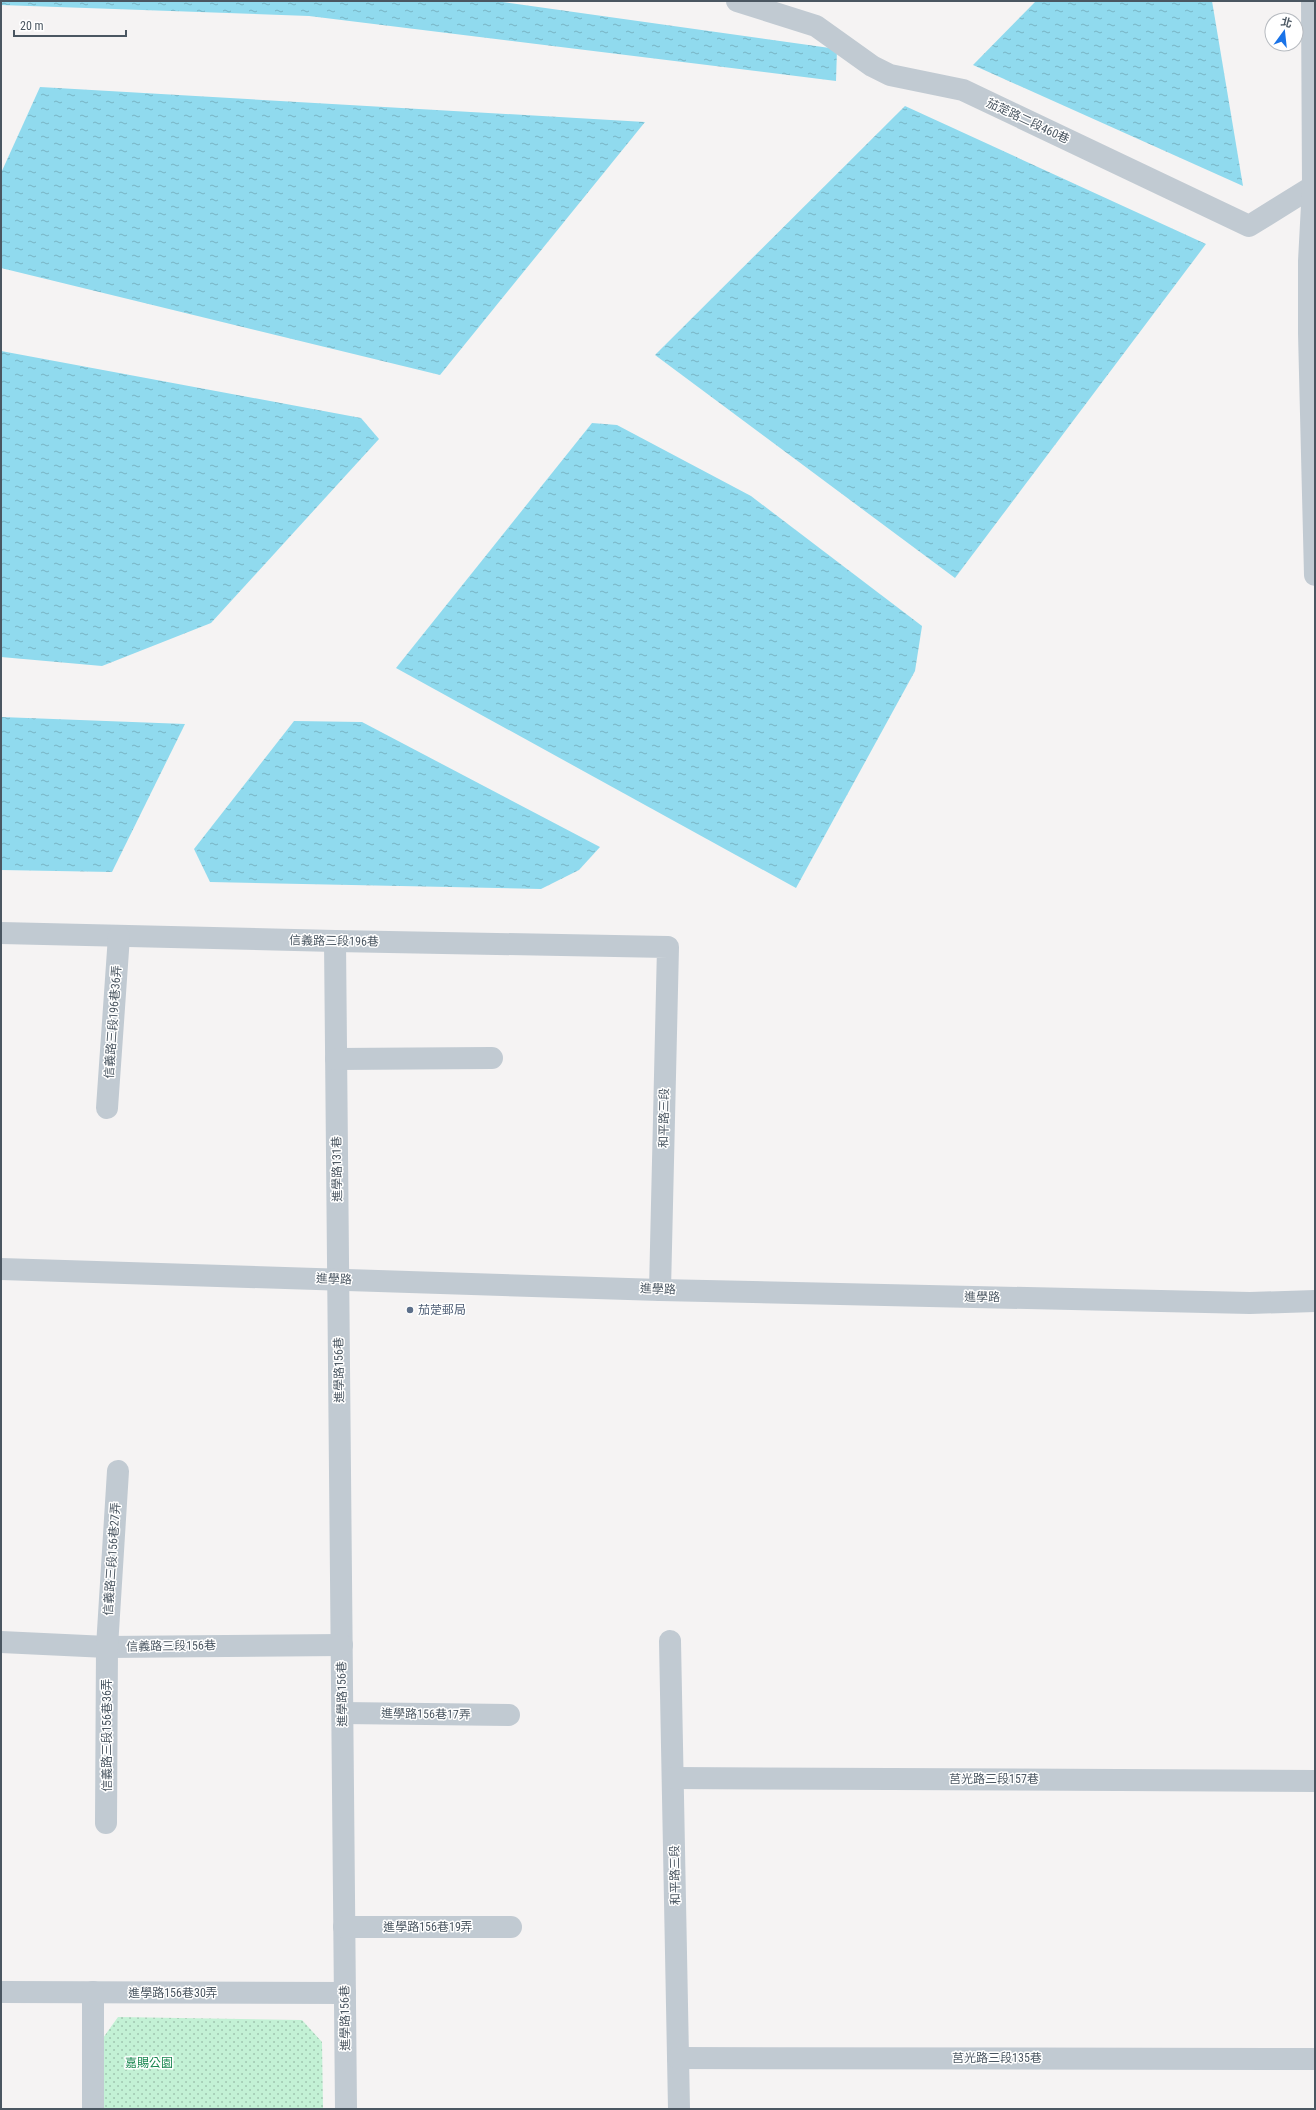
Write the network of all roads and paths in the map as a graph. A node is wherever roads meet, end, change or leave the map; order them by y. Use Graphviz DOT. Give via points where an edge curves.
graph roads {
  1 [pos="737,1"];
  2 [pos="1312,1"];
  3 [pos="1314,186"];
  4 [pos="1315,574"];
  5 [pos="1,933"];
  6 [pos="119,936"];
  7 [pos="335,941"];
  8 [pos="668,947"];
  9 [pos="492,1058"];
  10 [pos="336,1059"];
  11 [pos="107,1108"];
  12 [pos="1,1269"];
  13 [pos="338,1280"];
  14 [pos="660,1290"];
  15 [pos="1315,1301"];
  16 [pos="118,1471"];
  17 [pos="670,1641"];
  18 [pos="1,1642"];
  19 [pos="342,1645"];
  20 [pos="107,1647"];
  21 [pos="342,1713"];
  22 [pos="509,1715"];
  23 [pos="673,1778"];
  24 [pos="1315,1780"];
  25 [pos="106,1823"];
  26 [pos="344,1927"];
  27 [pos="511,1927"];
  28 [pos="1,1992"];
  29 [pos="93,1992"];
  30 [pos="345,1993"];
  31 [pos="678,2058"];
  32 [pos="1315,2059"];
  33 [pos="93,2109"];
  34 [pos="346,2109"];
  35 [pos="679,2109"];
  1 -- 3 [label="street, 茄萣路二段460巷" via="816,26 872,66 890,75 963,90 1249,226"];
  2 -- 3 [label="street"];
  3 -- 4 [label="street" via="1309,261 1309,326"];
  5 -- 6 [label="street, 信義路三段196巷"];
  6 -- 7 [label="street, 信義路三段196巷"];
  6 -- 11 [label="street, 信義路三段196巷36弄"];
  7 -- 8 [label="street, 信義路三段196巷"];
  7 -- 10 [label="street, 進學路131巷"];
  8 -- 14 [label="street, 和平路三段"];
  9 -- 10 [label="street"];
  10 -- 13 [label="street, 進學路131巷"];
  12 -- 13 [label="street, 進學路"];
  13 -- 14 [label="street, 進學路"];
  13 -- 19 [label="street, 進學路156巷"];
  14 -- 15 [label="street, 進學路" via="1250,1303"];
  16 -- 20 [label="street, 信義路三段156巷27弄"];
  17 -- 23 [label="street, 和平路三段"];
  18 -- 20 [label="street, 信義路三段156巷"];
  19 -- 20 [label="street, 信義路三段156巷"];
  19 -- 21 [label="street, 進學路156巷"];
  20 -- 25 [label="street, 信義路三段156巷36弄"];
  21 -- 22 [label="street, 進學路156巷17弄"];
  21 -- 26 [label="street, 進學路156巷"];
  23 -- 24 [label="street, 莒光路三段157巷"];
  23 -- 31 [label="street, 和平路三段"];
  26 -- 27 [label="street, 進學路156巷19弄"];
  26 -- 30 [label="street, 進學路156巷"];
  28 -- 29 [label="street, 進學路156巷30弄"];
  29 -- 30 [label="street, 進學路156巷30弄"];
  29 -- 33 [label="street"];
  30 -- 34 [label="street, 進學路156巷"];
  31 -- 32 [label="street, 莒光路三段135巷"];
  31 -- 35 [label="street, 和平路三段"];
}
